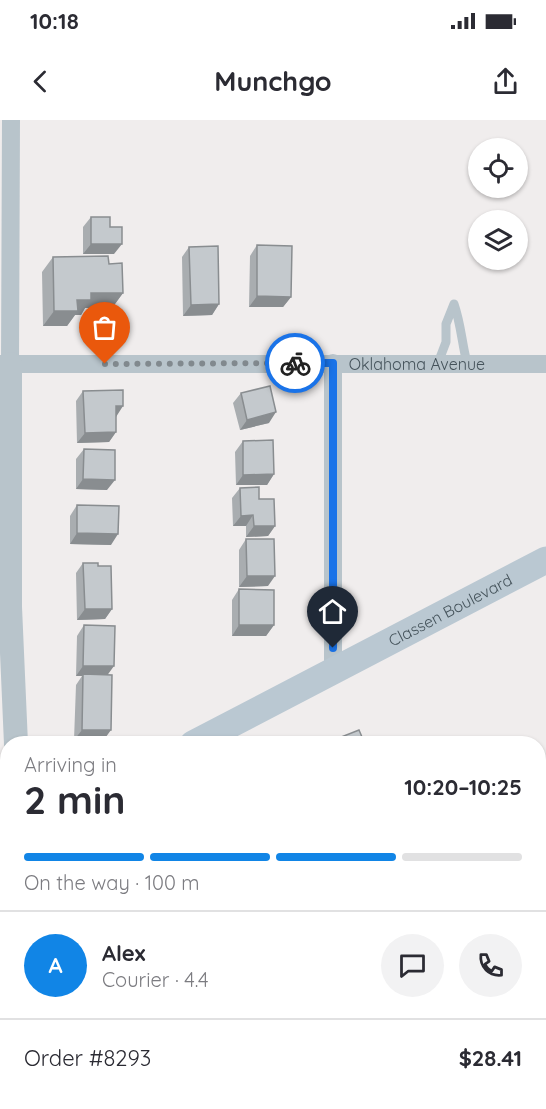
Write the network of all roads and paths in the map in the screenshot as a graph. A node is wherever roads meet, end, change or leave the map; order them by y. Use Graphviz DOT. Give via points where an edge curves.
graph roads {
  1 [pos="11,120"];
  2 [pos="333,363"];
  3 [pos="438,363"];
  4 [pos="468,363"];
  5 [pos="5,364"];
  6 [pos="546,364"];
  7 [pos="546,560"];
  8 [pos="333,671"];
  9 [pos="16,736"];
  10 [pos="208,736"];
  1 -- 5 [label="street"];
  2 -- 3 [label="street, Oklahoma Avenue"];
  2 -- 5 [label="street, Oklahoma Avenue"];
  2 -- 8 [label="street"];
  3 -- 4 [label="street, Oklahoma Avenue"];
  3 -- 4 [label="lane" via="454,304"];
  4 -- 6 [label="street, Oklahoma Avenue"];
  5 -- 9 [label="street"];
  7 -- 8 [label="main road, Classen Boulevard"];
  8 -- 10 [label="main road, Classen Boulevard"];
}
